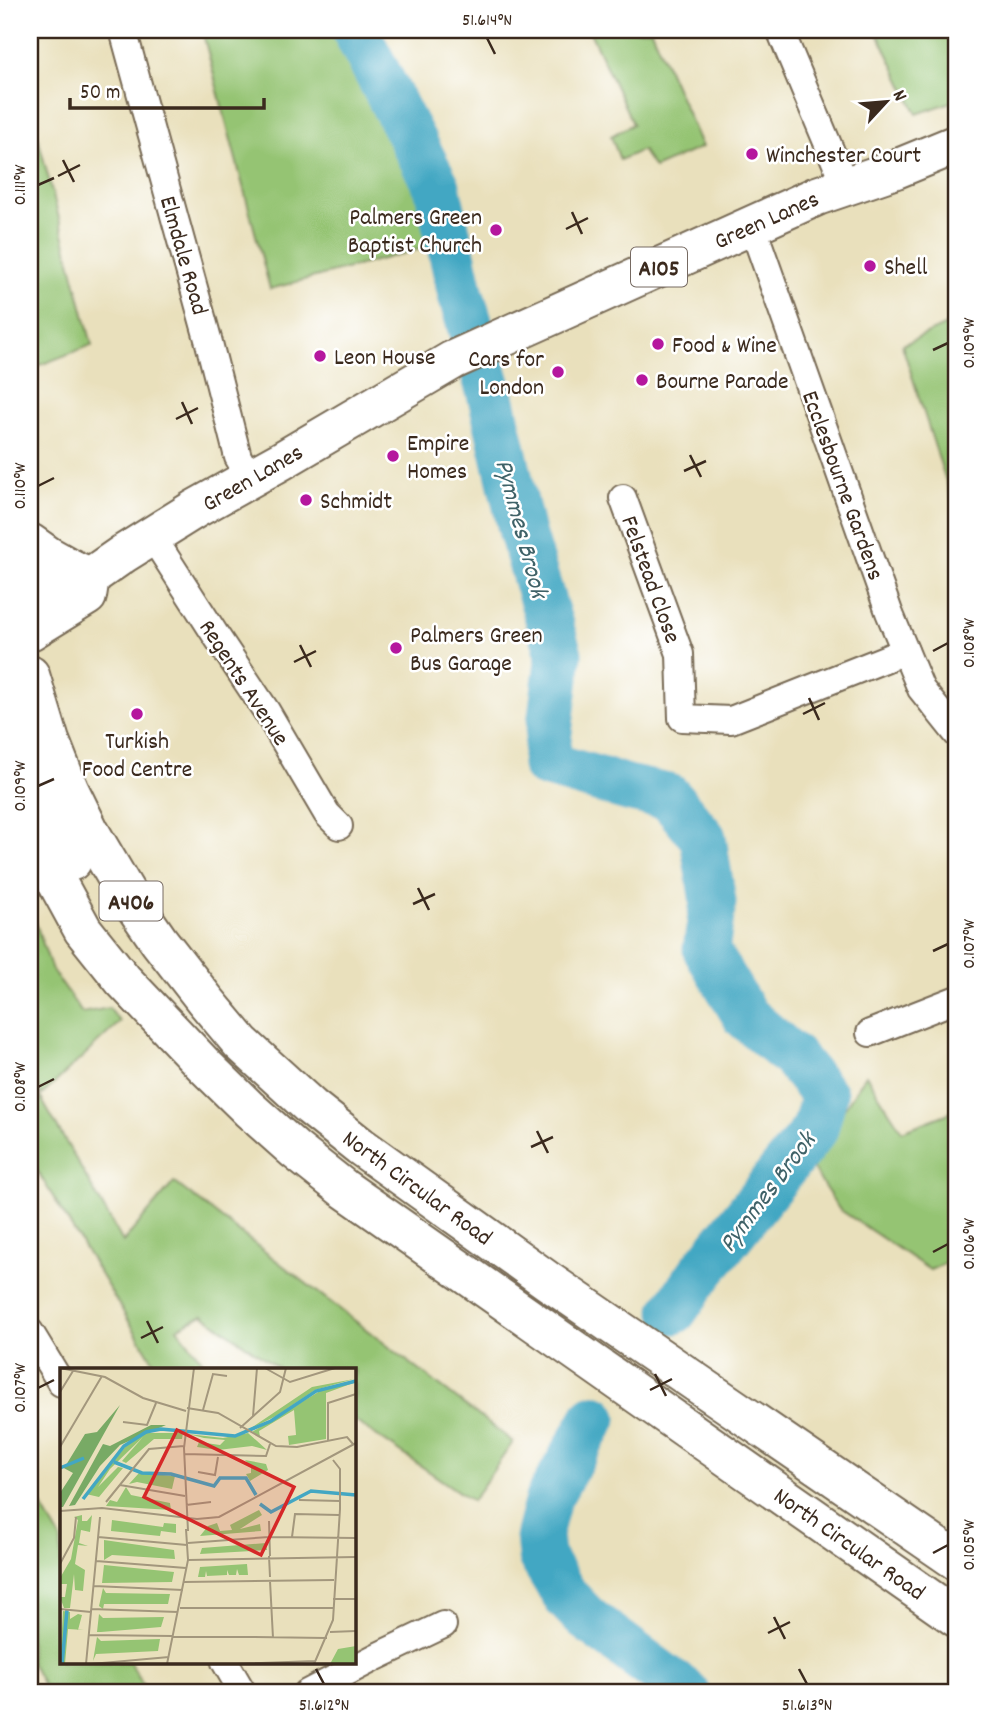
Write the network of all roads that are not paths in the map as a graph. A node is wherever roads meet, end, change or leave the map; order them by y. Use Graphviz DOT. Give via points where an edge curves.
graph roads {
  1 [pos="123,30"];
  2 [pos="780,30"];
  3 [pos="957,144"];
  4 [pos="845,185"];
  5 [pos="752,225"];
  6 [pos="250,478"];
  7 [pos="623,498"];
  8 [pos="152,536"];
  9 [pos="30,543"];
  10 [pos="81,573"];
  11 [pos="30,590"];
  12 [pos="30,631"];
  13 [pos="905,651"];
  14 [pos="30,676"];
  15 [pos="957,734"];
  16 [pos="30,772"];
  17 [pos="339,826"];
  18 [pos="30,833"];
  19 [pos="957,999"];
  20 [pos="163,1021"];
  21 [pos="870,1033"];
  22 [pos="30,1332"];
  23 [pos="60,1381"];
  24 [pos="957,1560"];
  25 [pos="957,1618"];
  26 [pos="443,1625"];
  27 [pos="226,1664"];
  28 [pos="243,1693"];
  29 [pos="307,1693"];
  1 -- 6 [label="street, Elmdale Road" via="238,457"];
  2 -- 4 [label="street"];
  3 -- 4 [label="main road, Green Lanes / A105"];
  4 -- 5 [label="main road, Green Lanes / A105"];
  5 -- 6 [label="main road, Green Lanes / A105" via="453,360"];
  5 -- 13 [label="street, Ecclesbourne Gardens"];
  6 -- 8 [label="main road, Green Lanes / A105"];
  7 -- 13 [label="street, Felstead Close" via="680,654 682,718 731,720"];
  8 -- 10 [label="main road, Green Lanes / A105"];
  8 -- 17 [label="street, Regents Avenue" via="267,712 327,814"];
  9 -- 10 [label="main road"];
  10 -- 11 [label="main road, Green Lanes / A105"];
  10 -- 12 [label="main road, Green Lanes / A105" via="87,596"];
  13 -- 15 [label="street, Ecclesbourne Gardens" via="922,689"];
  14 -- 24 [label="main road, North Circular Road / A406" via="50,741 90,832 159,941 241,1042 311,1107 393,1170"];
  16 -- 20 [label="main road, A406" via="94,904 132,959"];
  18 -- 20 [label="main road, North Circular Road / A406" via="83,930 123,981"];
  19 -- 21 [label="street"];
  20 -- 25 [label="main road, North Circular Road / A406" via="249,1109 343,1188"];
  22 -- 23 [label="street"];
  26 -- 29 [label="street"];
  27 -- 28 [label="street"];
}
